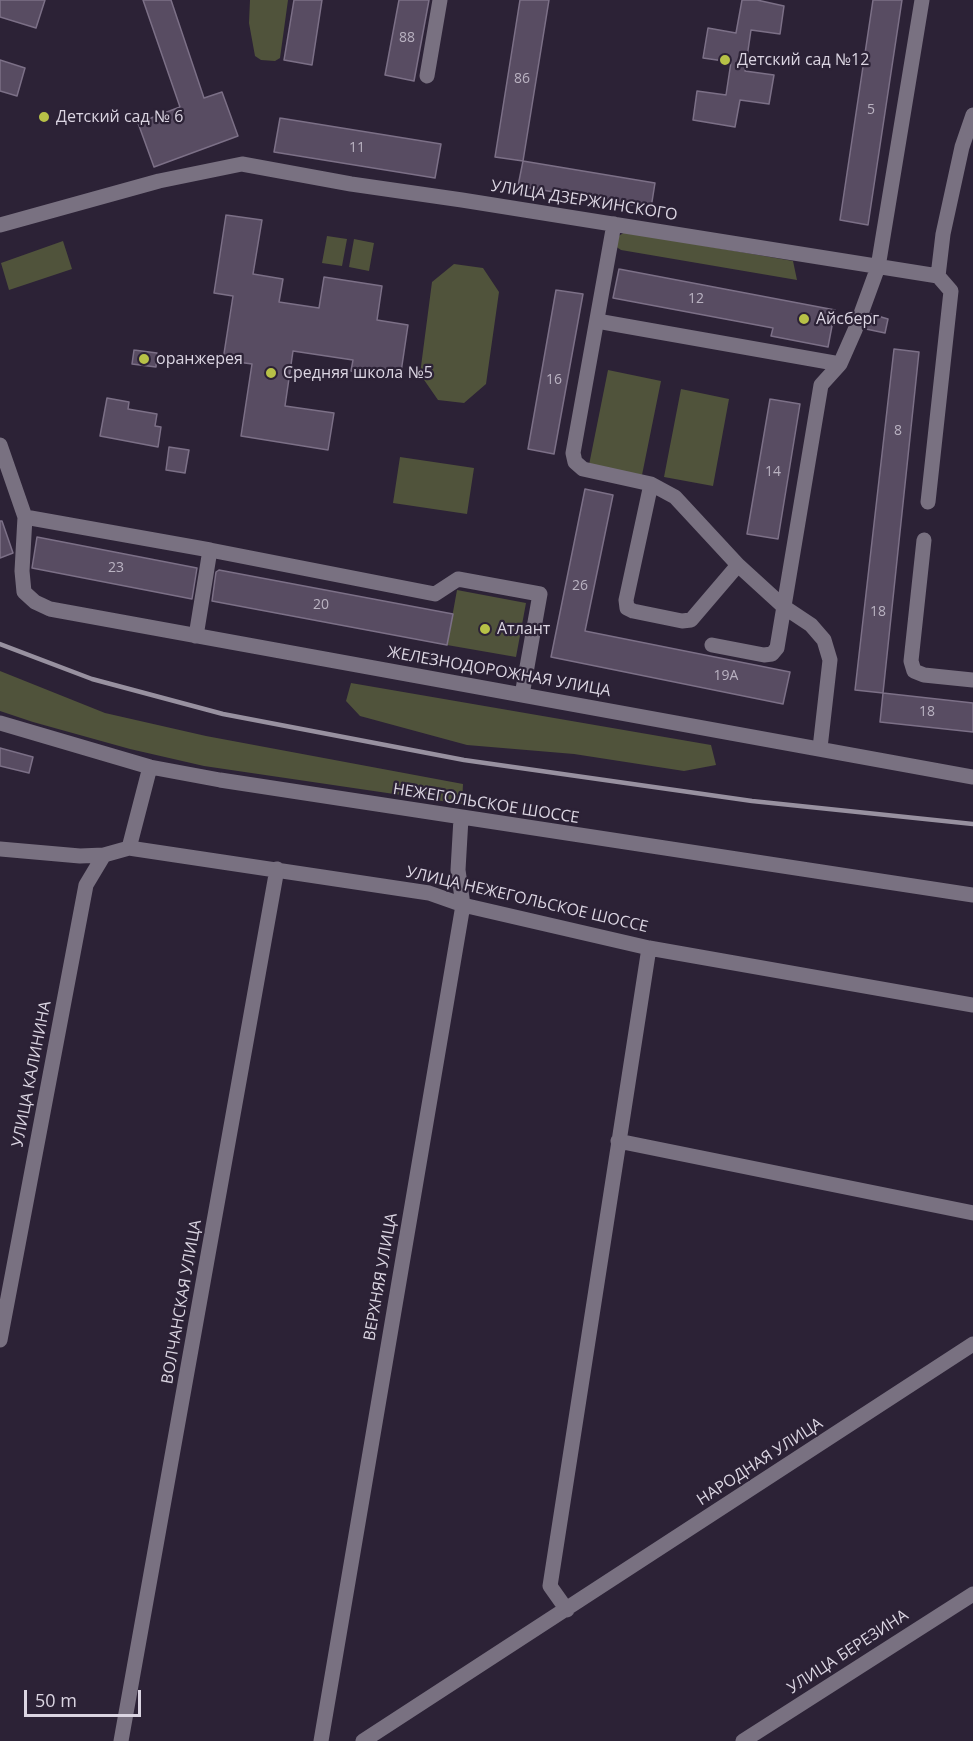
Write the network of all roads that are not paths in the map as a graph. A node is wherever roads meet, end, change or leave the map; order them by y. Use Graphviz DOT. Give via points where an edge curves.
graph roads {
  1 [pos="440,0"];
  2 [pos="922,0"];
  3 [pos="427,76"];
  4 [pos="973,115"];
  5 [pos="614,224"];
  6 [pos="0,225"];
  7 [pos="878,267"];
  8 [pos="938,276"];
  9 [pos="597,321"];
  10 [pos="840,364"];
  11 [pos="0,445"];
  12 [pos="651,484"];
  13 [pos="928,502"];
  14 [pos="25,517"];
  15 [pos="924,540"];
  16 [pos="210,550"];
  17 [pos="738,565"];
  18 [pos="784,607"];
  19 [pos="196,636"];
  20 [pos="712,645"];
  21 [pos="973,680"];
  22 [pos="522,694"];
  23 [pos="0,723"];
  24 [pos="820,748"];
  25 [pos="150,767"];
  26 [pos="973,777"];
  27 [pos="461,818"];
  28 [pos="129,848"];
  29 [pos="0,849"];
  30 [pos="104,855"];
  31 [pos="278,869"];
  32 [pos="973,895"];
  33 [pos="463,906"];
  34 [pos="649,948"];
  35 [pos="973,1005"];
  36 [pos="618,1141"];
  37 [pos="973,1213"];
  38 [pos="0,1340"];
  39 [pos="973,1344"];
  40 [pos="973,1594"];
  41 [pos="567,1610"];
  42 [pos="122,1741"];
  43 [pos="321,1741"];
  44 [pos="363,1741"];
  45 [pos="743,1741"];
  1 -- 3 [label="street"];
  2 -- 7 [label="street"];
  4 -- 8 [label="street" via="943,234"];
  5 -- 6 [label="street, УЛИЦА ДЗЕРЖИНСКОГО" via="242,164 159,181"];
  5 -- 7 [label="street, УЛИЦА ДЗЕРЖИНСКОГО"];
  5 -- 9 [label="street"];
  7 -- 8 [label="street, УЛИЦА ДЗЕРЖИНСКОГО"];
  7 -- 10 [label="street"];
  8 -- 13 [label="street" via="951,291"];
  9 -- 10 [label="street"];
  9 -- 12 [label="street" via="573,453 575,462 583,469"];
  10 -- 18 [label="street" via="821,385"];
  11 -- 14 [label="street"];
  12 -- 17 [label="street" via="675,497"];
  12 -- 17 [label="street" via="627,608 691,620"];
  14 -- 16 [label="street"];
  14 -- 19 [label="street, ЖЕЛЕЗНОДОРОЖНАЯ УЛИЦА" via="24,592 35,602 50,609"];
  15 -- 21 [label="street" via="911,661 914,671"];
  16 -- 19 [label="street"];
  16 -- 22 [label="street" via="435,594 458,579 540,594"];
  17 -- 18 [label="street"];
  18 -- 20 [label="street" via="777,648 772,654"];
  18 -- 24 [label="street" via="811,625 824,640 830,660"];
  19 -- 22 [label="street, ЖЕЛЕЗНОДОРОЖНАЯ УЛИЦА"];
  22 -- 24 [label="street, ЖЕЛЕЗНОДОРОЖНАЯ УЛИЦА"];
  23 -- 25 [label="street, НЕЖЕГОЛЬСКОЕ ШОССЕ"];
  24 -- 26 [label="street, ЖЕЛЕЗНОДОРОЖНАЯ УЛИЦА"];
  25 -- 27 [label="street, НЕЖЕГОЛЬСКОЕ ШОССЕ"];
  25 -- 28 [label="street"];
  27 -- 32 [label="street, НЕЖЕГОЛЬСКОЕ ШОССЕ"];
  27 -- 33 [label="street, ВЕРХНЯЯ УЛИЦА" via="458,870"];
  28 -- 30 [label="street, УЛИЦА НЕЖЕГОЛЬСКОЕ ШОССЕ"];
  28 -- 31 [label="street, УЛИЦА НЕЖЕГОЛЬСКОЕ ШОССЕ"];
  29 -- 30 [label="street, УЛИЦА НЕЖЕГОЛЬСКОЕ ШОССЕ"];
  30 -- 38 [label="street, УЛИЦА КАЛИНИНА" via="86,885"];
  31 -- 33 [label="street, УЛИЦА НЕЖЕГОЛЬСКОЕ ШОССЕ" via="429,893"];
  31 -- 42 [label="street, ВОЛЧАНСКАЯ УЛИЦА"];
  33 -- 34 [label="street, УЛИЦА НЕЖЕГОЛЬСКОЕ ШОССЕ"];
  33 -- 43 [label="street, ВЕРХНЯЯ УЛИЦА"];
  34 -- 35 [label="street, УЛИЦА НЕЖЕГОЛЬСКОЕ ШОССЕ"];
  34 -- 36 [label="street"];
  36 -- 37 [label="street"];
  36 -- 41 [label="street" via="550,1586"];
  39 -- 41 [label="street, НАРОДНАЯ УЛИЦА"];
  40 -- 45 [label="street, УЛИЦА БЕРЕЗИНА"];
  41 -- 44 [label="street, НАРОДНАЯ УЛИЦА"];
}
